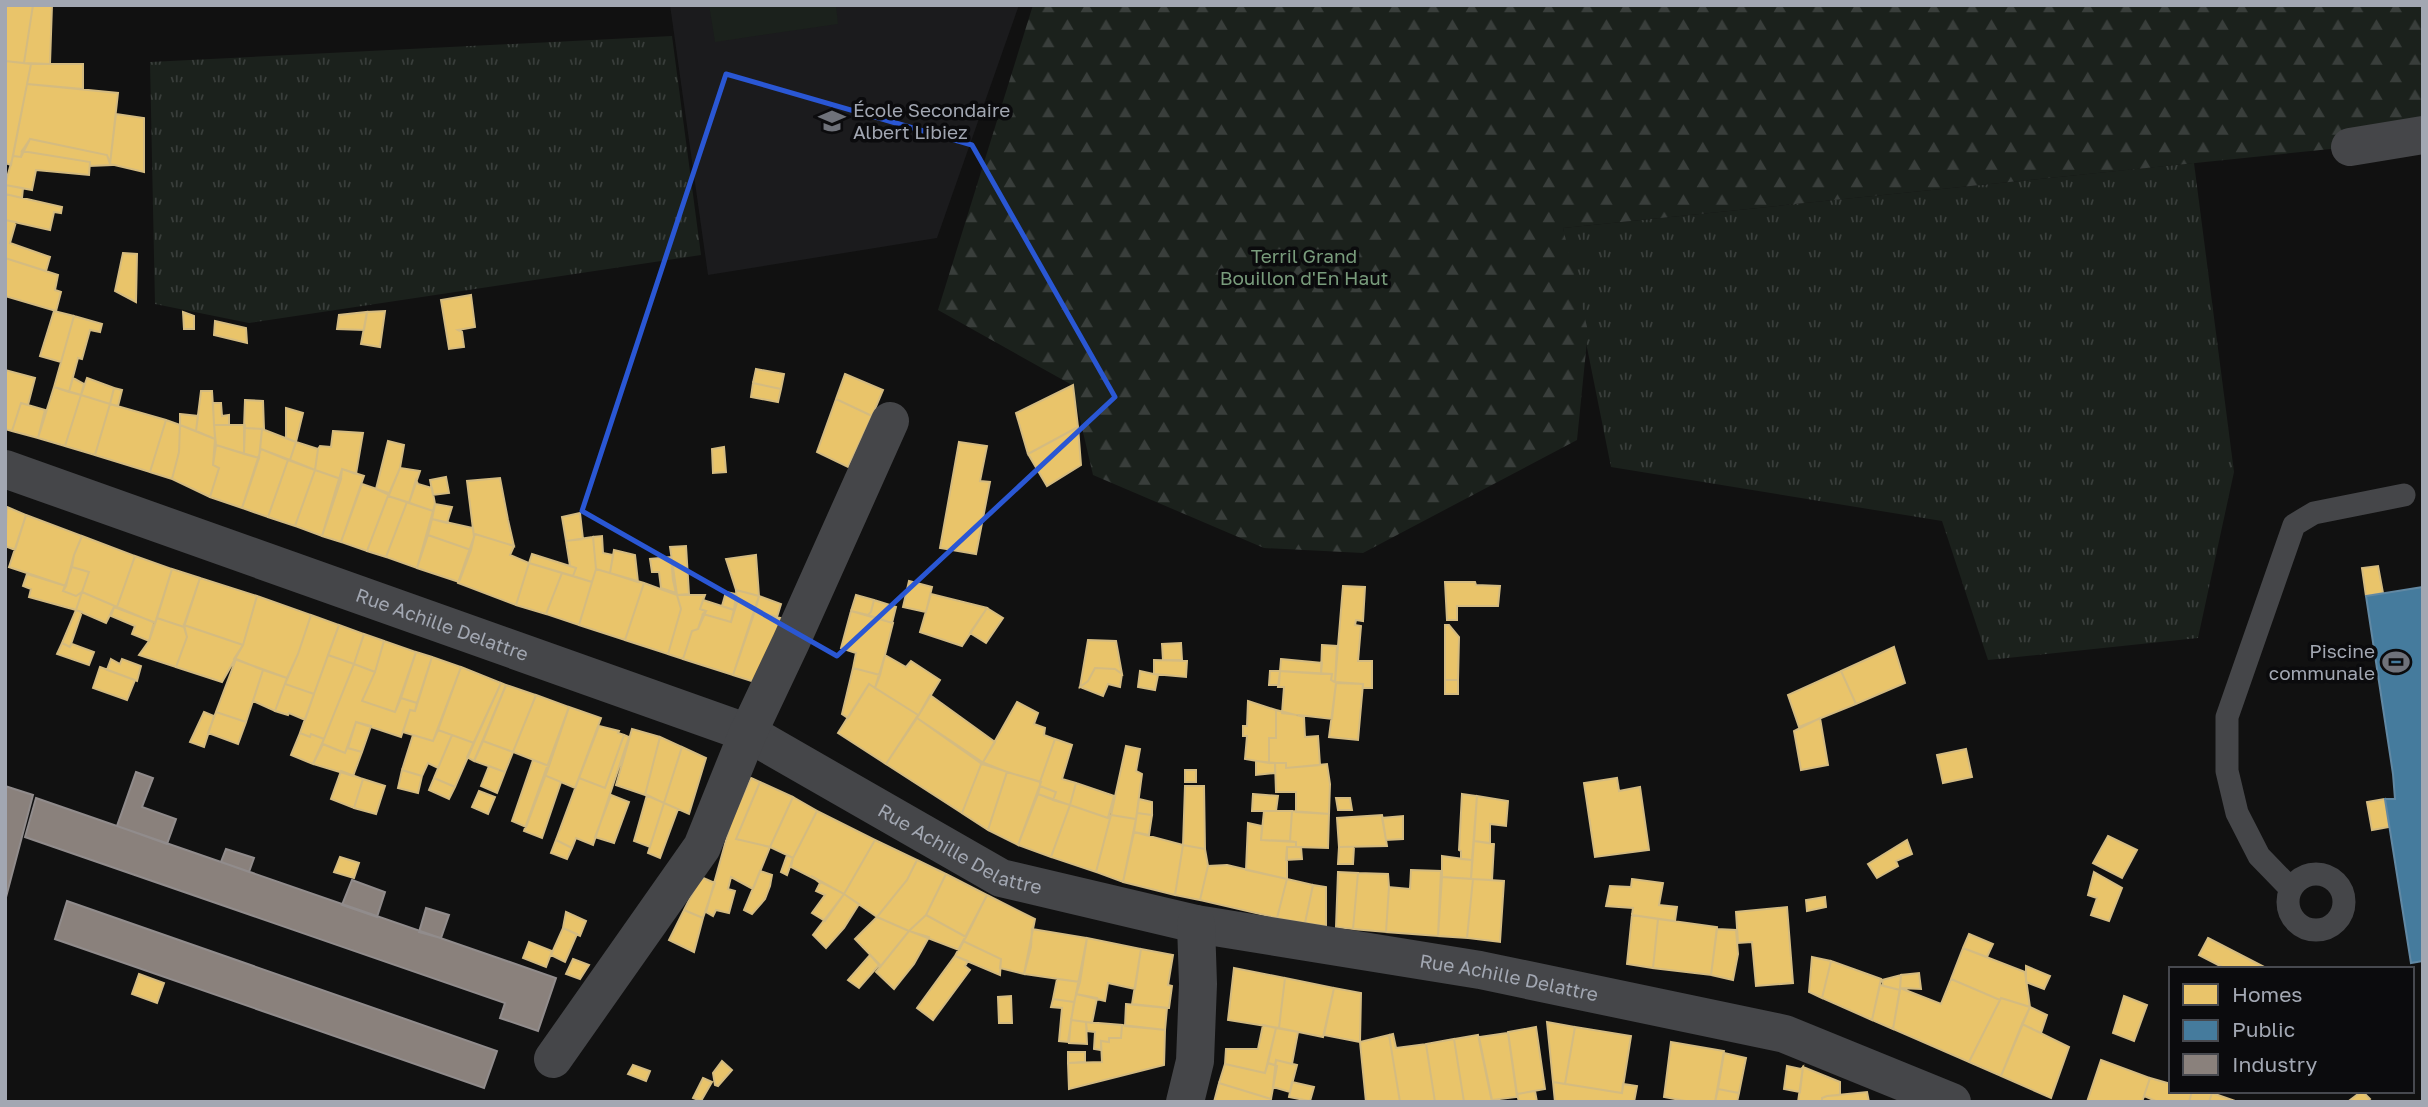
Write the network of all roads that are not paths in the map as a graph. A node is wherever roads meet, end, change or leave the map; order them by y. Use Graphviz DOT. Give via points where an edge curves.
graph roads {
  1 [pos="2423,135"];
  2 [pos="2350,147"];
  3 [pos="890,421"];
  4 [pos="5,469"];
  5 [pos="2404,495"];
  6 [pos="748,733"];
  7 [pos="2291,889"];
  8 [pos="1196,924"];
  9 [pos="553,1059"];
  10 [pos="1185,1102"];
  11 [pos="1952,1102"];
  1 -- 2 [label="street"];
  3 -- 6 [label="street"];
  4 -- 6 [label="street, Rue Achille Delattre"];
  5 -- 7 [label="lane" via="2314,513 2294,524 2227,717 2227,771 2237,813 2259,856"];
  6 -- 8 [label="street, Rue Achille Delattre" via="1001,878"];
  6 -- 9 [label="street" via="702,847"];
  8 -- 10 [label="street" via="1195,1061"];
  8 -- 11 [label="street, Rue Achille Delattre" via="1480,970 1785,1034"];
}
